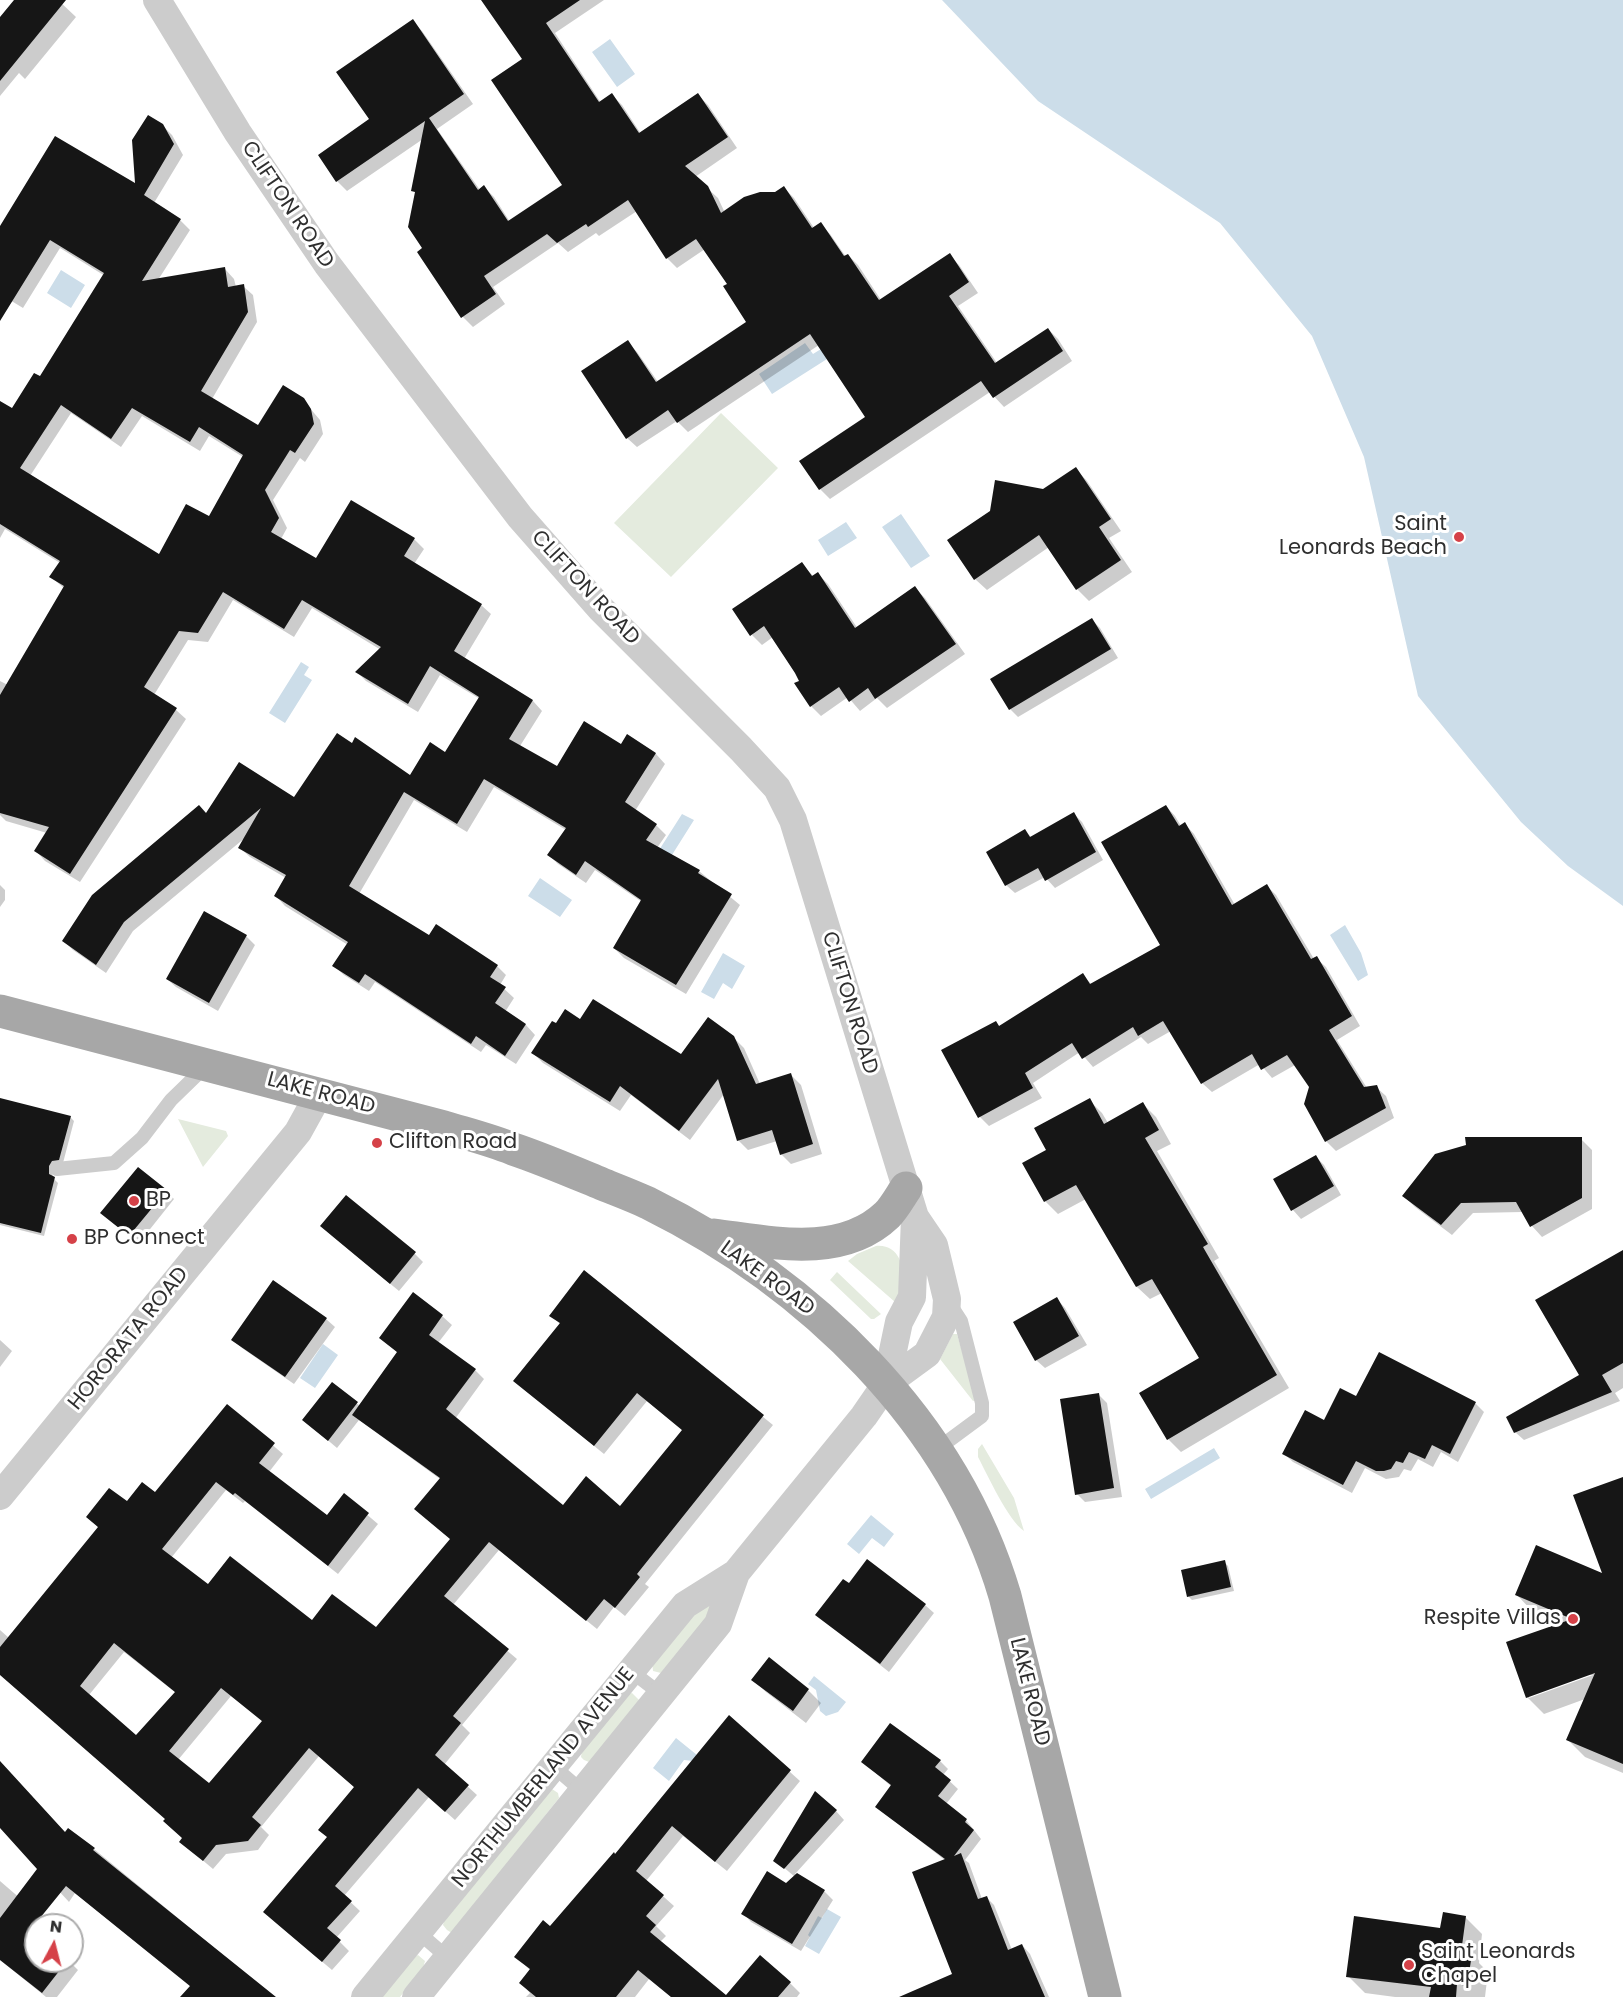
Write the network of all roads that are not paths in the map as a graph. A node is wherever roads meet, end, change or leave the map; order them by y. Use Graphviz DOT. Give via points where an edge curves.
graph roads {
  1 [pos="157,0"];
  2 [pos="0,1011"];
  3 [pos="207,1064"];
  4 [pos="320,1094"];
  5 [pos="57,1169"];
  6 [pos="910,1203"];
  7 [pos="703,1233"];
  8 [pos="947,1299"];
  9 [pos="886,1384"];
  10 [pos="936,1450"];
  11 [pos="0,1496"];
  12 [pos="736,1573"];
  13 [pos="631,1671"];
  14 [pos="662,1695"];
  15 [pos="553,1766"];
  16 [pos="584,1792"];
  17 [pos="418,1932"];
  18 [pos="448,1958"];
  19 [pos="365,1997"];
  20 [pos="416,1997"];
  21 [pos="1105,1997"];
  1 -- 6 [label="street, CLIFTON ROAD" via="238,133 327,264 520,518 600,608 777,788 793,820"];
  2 -- 3 [label="main road, LAKE ROAD"];
  3 -- 4 [label="main road, LAKE ROAD"];
  3 -- 5 [label="lane" via="171,1100 142,1138 114,1162"];
  4 -- 7 [label="main road, LAKE ROAD" via="513,1148 647,1203"];
  4 -- 11 [label="street, HORORATA ROAD" via="298,1132"];
  6 -- 7 [label="main road" via="865,1231 835,1242 759,1241"];
  6 -- 8 [label="street, CLIFTON ROAD" via="934,1245"];
  6 -- 9 [label="street, CLIFTON ROAD" via="912,1297 899,1322"];
  7 -- 9 [label="main road, LAKE ROAD" via="783,1286 832,1328"];
  8 -- 9 [label="street, CLIFTON ROAD" via="946,1317 927,1354"];
  8 -- 10 [label="lane" via="961,1321 982,1416"];
  9 -- 10 [label="main road, LAKE ROAD"];
  9 -- 12 [label="street, NORTHUMBERLAND AVENUE"];
  10 -- 21 [label="main road, LAKE ROAD" via="965,1498 1003,1588"];
  12 -- 13 [label="street, NORTHUMBERLAND AVENUE" via="686,1605"];
  12 -- 14 [label="street, NORTHUMBERLAND AVENUE" via="718,1624"];
  13 -- 14 [label="lane"];
  13 -- 15 [label="street, NORTHUMBERLAND AVENUE"];
  14 -- 16 [label="street, NORTHUMBERLAND AVENUE"];
  15 -- 16 [label="lane"];
  15 -- 17 [label="street, NORTHUMBERLAND AVENUE"];
  16 -- 18 [label="street, NORTHUMBERLAND AVENUE"];
  17 -- 18 [label="lane"];
  17 -- 19 [label="street, NORTHUMBERLAND AVENUE"];
  18 -- 20 [label="street, NORTHUMBERLAND AVENUE"];
}
